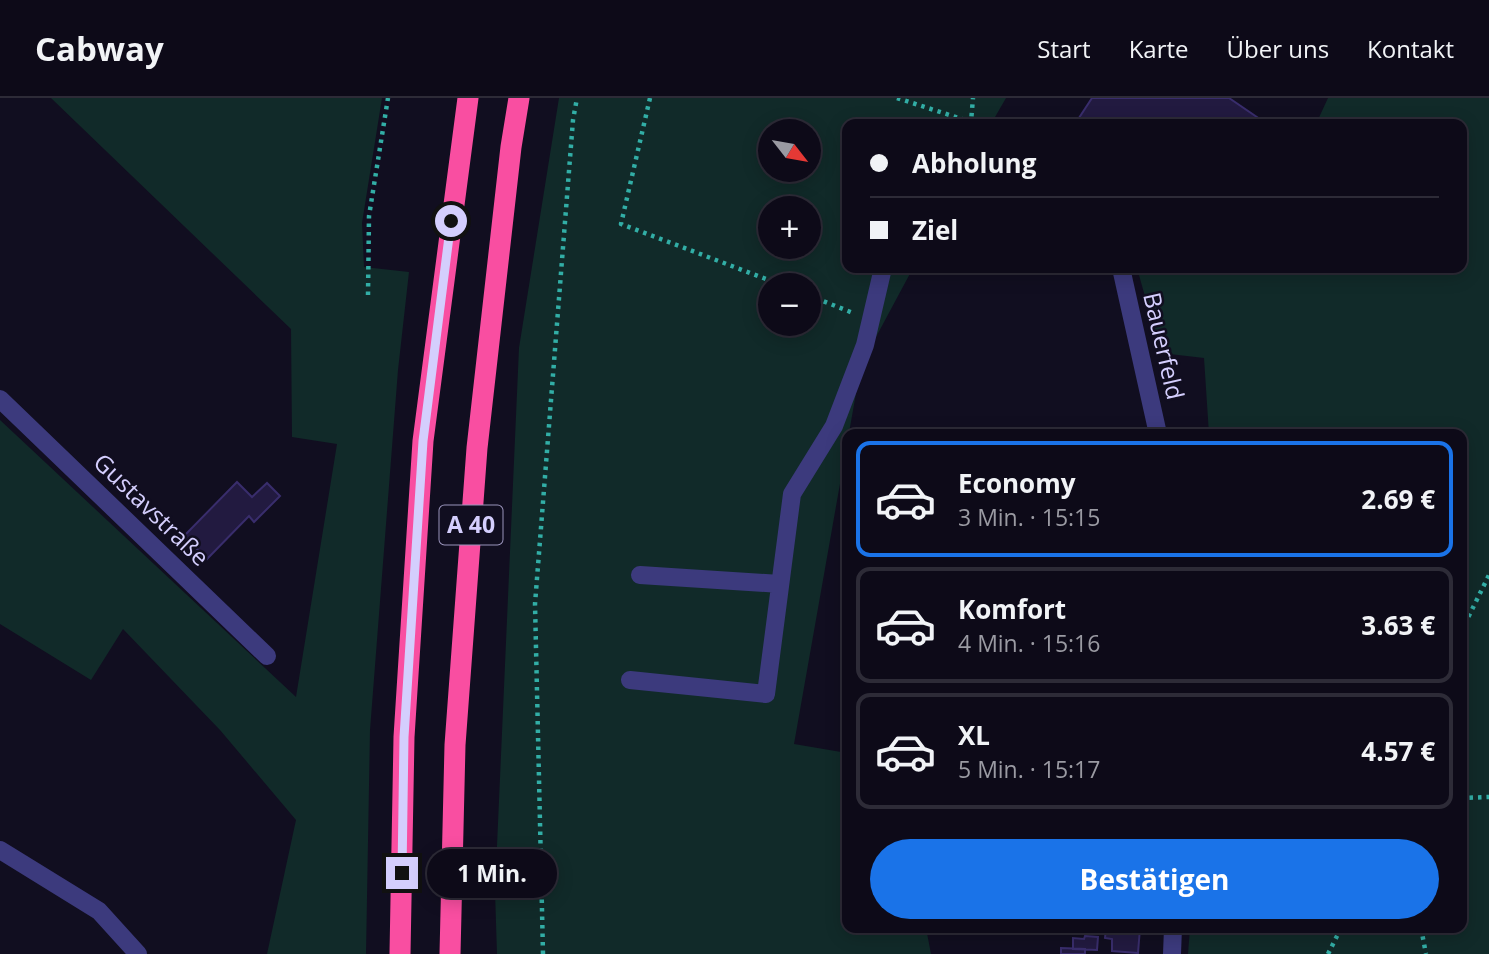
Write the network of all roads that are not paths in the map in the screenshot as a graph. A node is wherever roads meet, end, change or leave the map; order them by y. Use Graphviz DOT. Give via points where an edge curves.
graph roads {
  1 [pos="468,98"];
  2 [pos="519,98"];
  3 [pos="882,273"];
  4 [pos="1122,273"];
  5 [pos="0,399"];
  6 [pos="1157,429"];
  7 [pos="640,575"];
  8 [pos="780,583"];
  9 [pos="267,656"];
  10 [pos="630,680"];
  11 [pos="0,850"];
  12 [pos="1173,933"];
  13 [pos="138,954"];
  14 [pos="400,954"];
  15 [pos="450,954"];
  16 [pos="1172,954"];
  1 -- 14 [label="highway, A 40" via="423,441 404,737"];
  2 -- 15 [label="highway, A 40" via="477,448 455,745"];
  3 -- 8 [label="street" via="865,345 834,426 792,494"];
  4 -- 6 [label="street, Bauerfeld"];
  5 -- 9 [label="street, Gustavstraße"];
  7 -- 8 [label="street"];
  8 -- 10 [label="street" via="766,694"];
  11 -- 13 [label="street" via="99,911"];
  12 -- 16 [label="street"];
}
